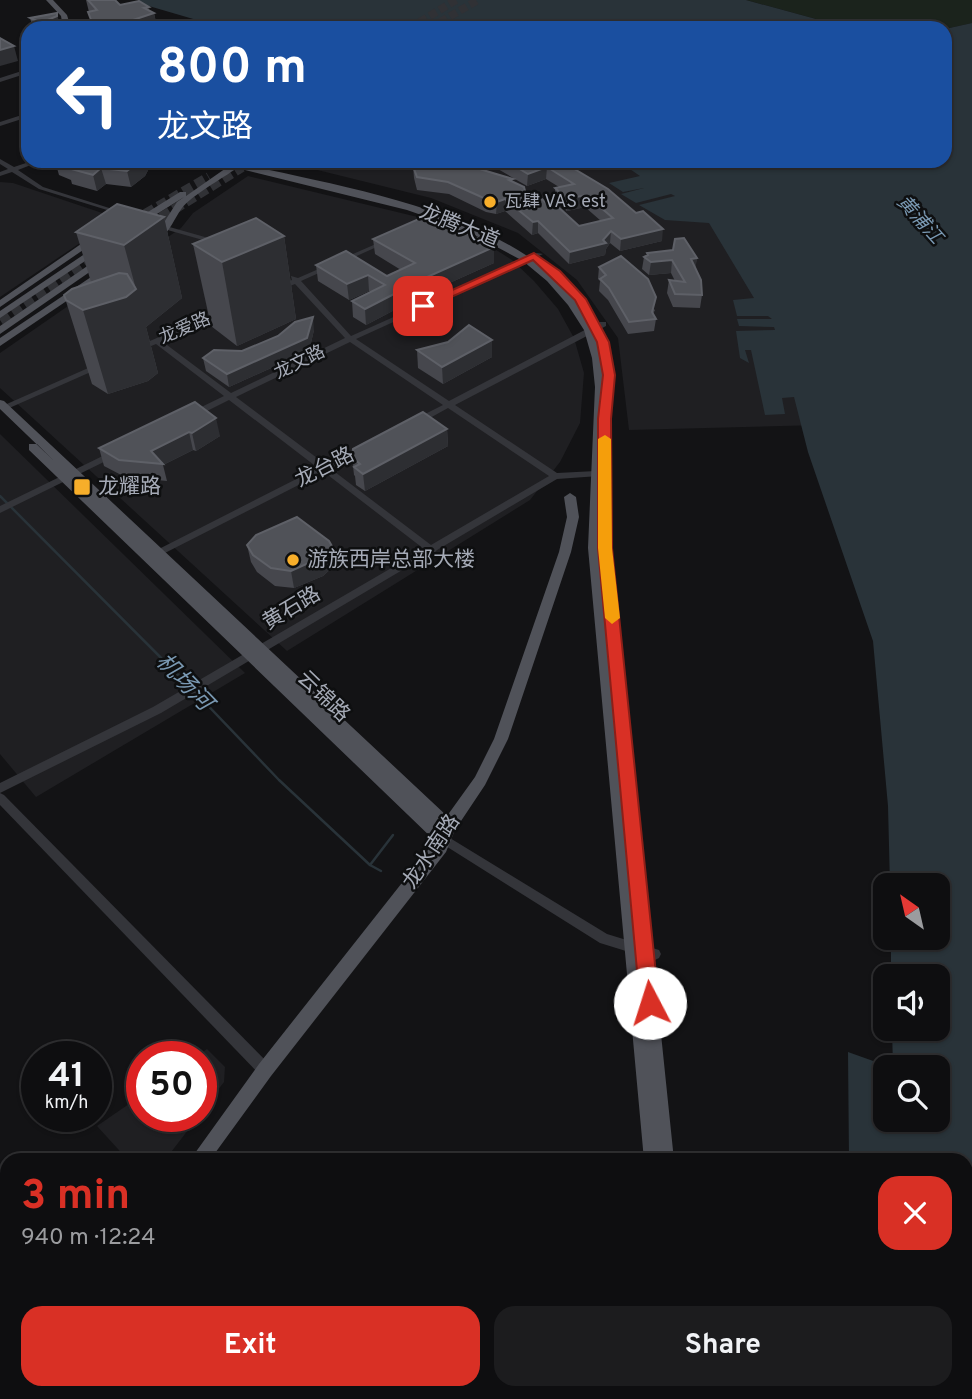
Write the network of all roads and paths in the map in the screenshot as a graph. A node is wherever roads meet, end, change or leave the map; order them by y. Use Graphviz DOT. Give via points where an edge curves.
graph roads {
  1 [pos="50,0"];
  2 [pos="59,0"];
  3 [pos="65,21"];
  4 [pos="74,21"];
  5 [pos="21,73"];
  6 [pos="0,79"];
  7 [pos="21,116"];
  8 [pos="0,124"];
  9 [pos="0,161"];
  10 [pos="21,167"];
  11 [pos="227,168"];
  12 [pos="229,168"];
  13 [pos="259,168"];
  14 [pos="262,168"];
  15 [pos="11,170"];
  16 [pos="0,174"];
  17 [pos="186,193"];
  18 [pos="180,204"];
  19 [pos="132,216"];
  20 [pos="442,217"];
  21 [pos="116,224"];
  22 [pos="426,225"];
  23 [pos="130,228"];
  24 [pos="166,228"];
  25 [pos="142,232"];
  26 [pos="400,236"];
  27 [pos="228,245"];
  28 [pos="136,250"];
  29 [pos="533,256"];
  30 [pos="112,260"];
  31 [pos="286,273"];
  32 [pos="297,280"];
  33 [pos="272,291"];
  34 [pos="0,303"];
  35 [pos="233,308"];
  36 [pos="0,312"];
  37 [pos="596,327"];
  38 [pos="1,336"];
  39 [pos="350,340"];
  40 [pos="157,341"];
  41 [pos="131,352"];
  42 [pos="106,363"];
  43 [pos="229,397"];
  44 [pos="447,406"];
  45 [pos="1,409"];
  46 [pos="181,421"];
  47 [pos="410,425"];
  48 [pos="373,444"];
  49 [pos="121,450"];
  50 [pos="324,469"];
  51 [pos="600,474"];
  52 [pos="69,475"];
  53 [pos="555,476"];
  54 [pos="570,497"];
  55 [pos="7,507"];
  56 [pos="432,550"];
  57 [pos="158,553"];
  58 [pos="256,653"];
  59 [pos="0,788"];
  60 [pos="0,798"];
  61 [pos="446,833"];
  62 [pos="645,951"];
  63 [pos="265,1070"];
  64 [pos="204,1153"];
  65 [pos="653,1153"];
  66 [pos="664,1153"];
  1 -- 3 [label="main road"];
  2 -- 4 [label="main road"];
  5 -- 6 [label="street"];
  7 -- 8 [label="street"];
  9 -- 15 [label="street"];
  10 -- 15 [label="street"];
  11 -- 17 [label="main road"];
  12 -- 18 [label="main road"];
  13 -- 20 [label="main road, 龙腾大道"];
  14 -- 29 [label="main road, 龙腾大道" via="439,210 484,228"];
  15 -- 16 [label="street"];
  15 -- 19 [label="street" via="41,188"];
  17 -- 19 [label="main road"];
  17 -- 23 [label="main road"];
  18 -- 24 [label="main road"];
  18 -- 25 [label="main road"];
  19 -- 21 [label="main road"];
  20 -- 22 [label="street"];
  20 -- 29 [label="main road, 龙腾大道"];
  24 -- 27 [label="street"];
  24 -- 28 [label="main road"];
  26 -- 32 [label="street"];
  29 -- 37 [label="main road, 龙腾大道" via="573,290"];
  29 -- 39 [label="street, 龙文路"];
  30 -- 38 [label="main road"];
  31 -- 32 [label="street"];
  32 -- 33 [label="street"];
  32 -- 39 [label="street"];
  34 -- 36 [label="main road" via="108,236"];
  35 -- 40 [label="street, 龙爱路"];
  37 -- 44 [label="street"];
  37 -- 51 [label="main road, 龙腾大道" via="608,364"];
  39 -- 43 [label="street, 龙文路"];
  39 -- 44 [label="street"];
  40 -- 41 [label="street, 龙爱路"];
  40 -- 43 [label="street"];
  42 -- 45 [label="street"];
  43 -- 46 [label="street, 龙文路"];
  43 -- 50 [label="street"];
  44 -- 47 [label="street"];
  44 -- 53 [label="street"];
  45 -- 52 [label="main road, 云锦路"];
  48 -- 50 [label="street, 龙台路"];
  49 -- 52 [label="street"];
  50 -- 56 [label="street"];
  50 -- 57 [label="street, 龙台路"];
  51 -- 53 [label="street, 黄石路"];
  51 -- 62 [label="main road, 龙腾大道" via="594,548"];
  52 -- 55 [label="street"];
  52 -- 57 [label="main road, 云锦路"];
  52 -- 58 [label="main road, 云锦路"];
  53 -- 56 [label="street, 黄石路"];
  54 -- 61 [label="main road, 龙水南路" via="573,517 565,552 501,738"];
  56 -- 58 [label="street, 黄石路"];
  57 -- 58 [label="main road, 云锦路"];
  58 -- 59 [label="street, 黄石路"];
  58 -- 61 [label="main road, 云锦路"];
  60 -- 63 [label="street"];
  61 -- 62 [label="street, 云锦路" via="604,939"];
  61 -- 63 [label="main road, 龙水南路"];
  62 -- 65 [label="main road, 龙腾大道"];
  62 -- 66 [label="main road, 龙腾大道"];
  63 -- 64 [label="main road, 龙水南路"];
}
